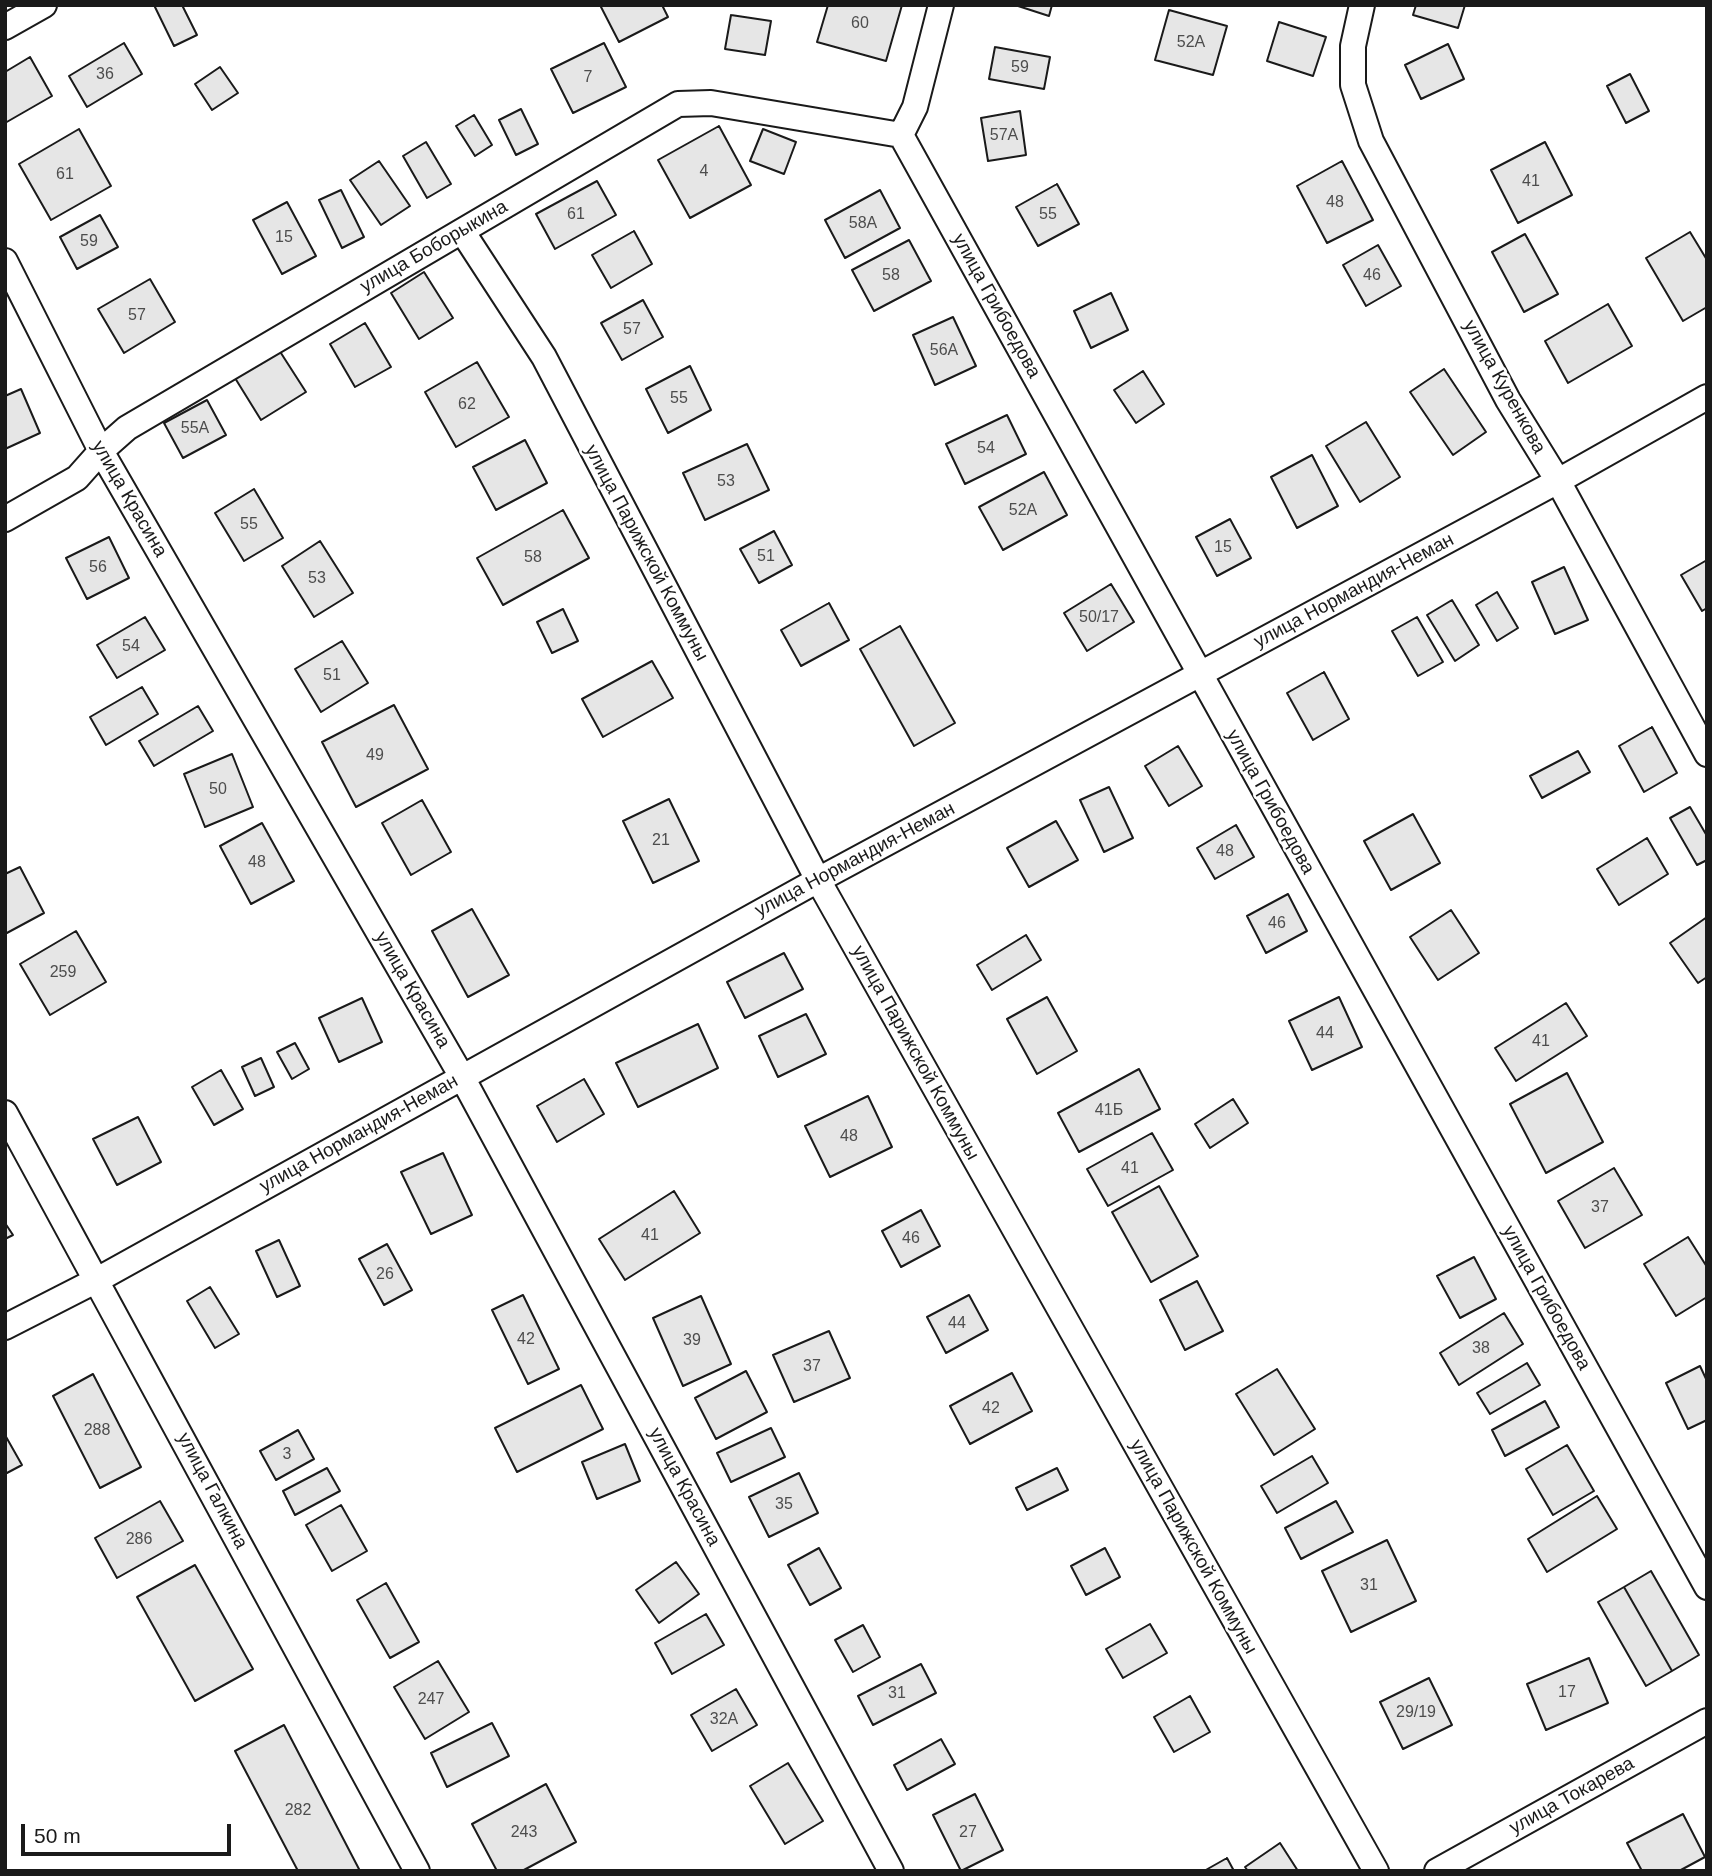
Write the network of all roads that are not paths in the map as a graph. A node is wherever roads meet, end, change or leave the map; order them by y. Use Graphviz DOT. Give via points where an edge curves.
graph roads {
  1 [pos="44,5"];
  2 [pos="941,5"];
  3 [pos="1362,5"];
  4 [pos="5,26"];
  5 [pos="901,135"];
  6 [pos="462,231"];
  7 [pos="5,261"];
  8 [pos="1707,397"];
  9 [pos="101,452"];
  10 [pos="1558,481"];
  11 [pos="5,519"];
  12 [pos="1199,675"];
  13 [pos="1707,754"];
  14 [pos="818,880"];
  15 [pos="462,1077"];
  16 [pos="5,1113"];
  17 [pos="97,1280"];
  18 [pos="5,1327"];
  19 [pos="1707,1587"];
  20 [pos="1707,1721"];
  21 [pos="417,1871"];
  22 [pos="891,1871"];
  23 [pos="1376,1871"];
  24 [pos="1437,1871"];
  1 -- 4 [label="street"];
  2 -- 5 [label="street" via="915,107"];
  3 -- 10 [label="street, улица Куренкова" via="1353,46 1353,85 1371,141 1508,400"];
  5 -- 6 [label="street, улица Боборыкина" via="711,103 678,104"];
  5 -- 12 [label="street, улица Грибоедова"];
  6 -- 9 [label="street, улица Боборыкина" via="127,428"];
  6 -- 14 [label="street, улица Парижской Коммуны" via="544,357"];
  7 -- 9 [label="street, улица Красина"];
  8 -- 10 [label="street, улица Нормандия-Неман"];
  9 -- 11 [label="street, улица Боборыкина" via="77,478"];
  9 -- 15 [label="street, улица Красина"];
  10 -- 12 [label="street, улица Нормандия-Неман"];
  10 -- 13 [label="street, улица Куренкова"];
  12 -- 14 [label="street, улица Нормандия-Неман"];
  12 -- 19 [label="street, улица Грибоедова"];
  14 -- 15 [label="street, улица Нормандия-Неман"];
  14 -- 23 [label="street, улица Парижской Коммуны"];
  15 -- 17 [label="street, улица Нормандия-Неман"];
  15 -- 22 [label="street, улица Красина"];
  16 -- 17 [label="street, улица Галкина"];
  17 -- 18 [label="street, улица Нормандия-Неман"];
  17 -- 21 [label="street, улица Галкина"];
  20 -- 24 [label="street, улица Токарева"];
}
